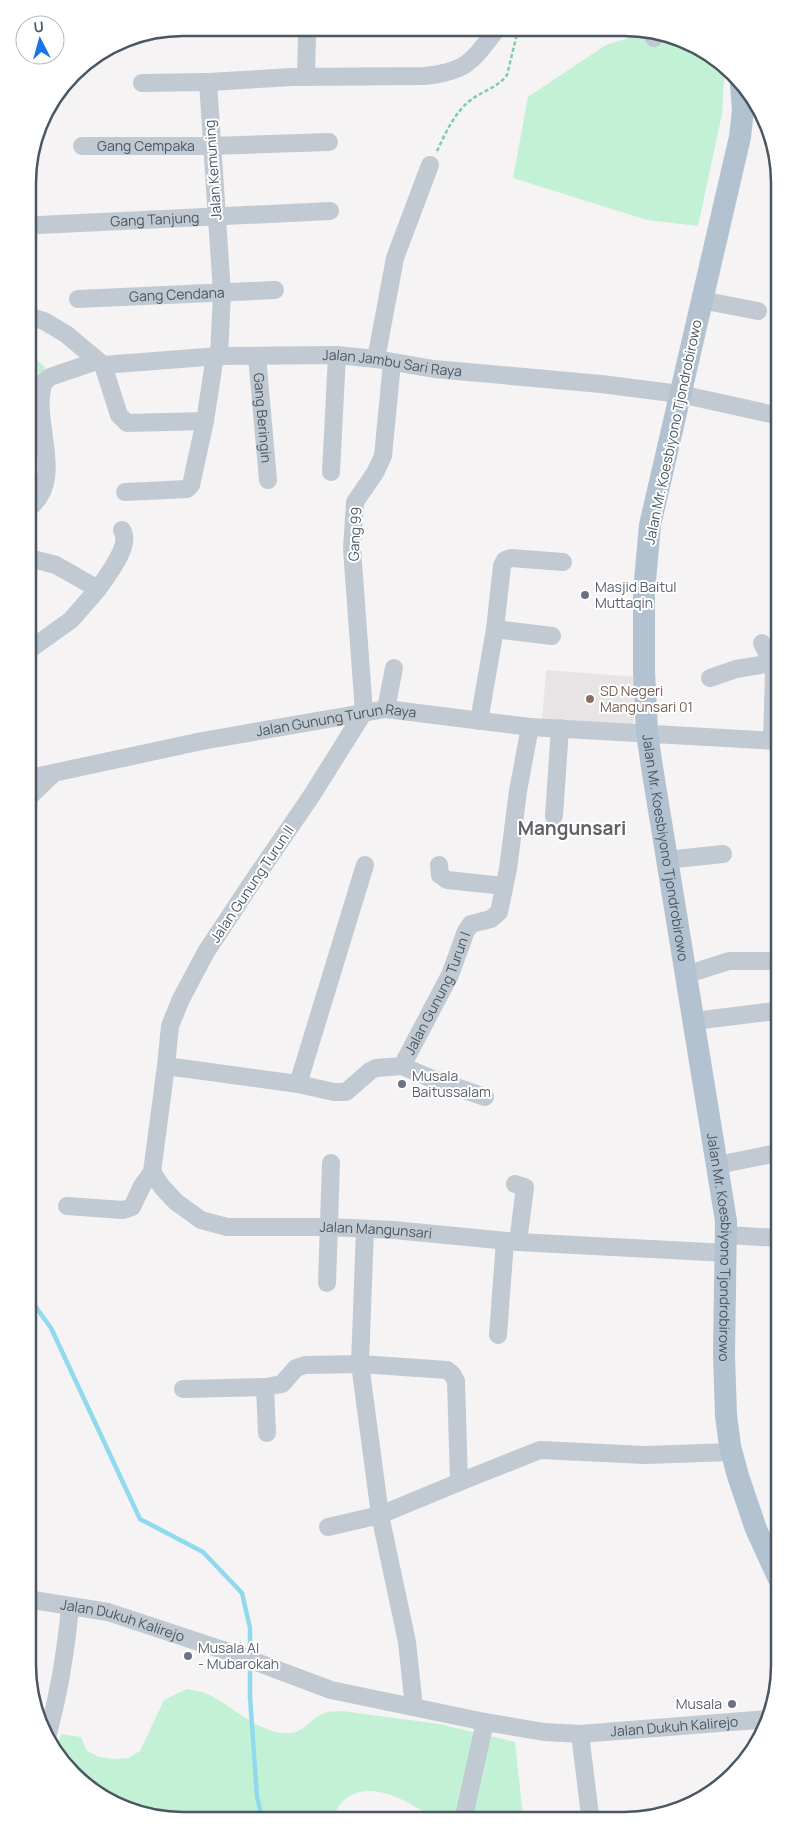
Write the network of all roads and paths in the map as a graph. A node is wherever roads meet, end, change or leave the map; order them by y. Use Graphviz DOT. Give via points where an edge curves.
graph roads {
  1 [pos="493,36"];
  2 [pos="516,36"];
  3 [pos="307,37"];
  4 [pos="306,77"];
  5 [pos="208,82"];
  6 [pos="142,83"];
  7 [pos="741,96"];
  8 [pos="329,142"];
  9 [pos="82,146"];
  10 [pos="211,146"];
  11 [pos="430,165"];
  12 [pos="330,211"];
  13 [pos="217,218"];
  14 [pos="39,225"];
  15 [pos="275,290"];
  16 [pos="222,293"];
  17 [pos="78,299"];
  18 [pos="701,300"];
  19 [pos="758,311"];
  20 [pos="37,319"];
  21 [pos="337,355"];
  22 [pos="217,356"];
  23 [pos="257,356"];
  24 [pos="384,361"];
  25 [pos="100,363"];
  26 [pos="680,394"];
  27 [pos="771,414"];
  28 [pos="205,421"];
  29 [pos="47,464"];
  30 [pos="331,472"];
  31 [pos="268,480"];
  32 [pos="37,483"];
  33 [pos="125,492"];
  34 [pos="37,500"];
  35 [pos="122,530"];
  36 [pos="37,560"];
  37 [pos="563,562"];
  38 [pos="98,589"];
  39 [pos="494,630"];
  40 [pos="552,636"];
  41 [pos="762,643"];
  42 [pos="37,644"];
  43 [pos="771,660"];
  44 [pos="771,663"];
  45 [pos="394,668"];
  46 [pos="710,678"];
  47 [pos="386,709"];
  48 [pos="364,712"];
  49 [pos="479,721"];
  50 [pos="530,726"];
  51 [pos="560,728"];
  52 [pos="647,733"];
  53 [pos="771,741"];
  54 [pos="54,774"];
  55 [pos="37,777"];
  56 [pos="37,790"];
  57 [pos="554,816"];
  58 [pos="723,854"];
  59 [pos="666,860"];
  60 [pos="365,865"];
  61 [pos="439,865"];
  62 [pos="504,886"];
  63 [pos="768,961"];
  64 [pos="686,975"];
  65 [pos="770,1012"];
  66 [pos="694,1021"];
  67 [pos="166,1066"];
  68 [pos="402,1066"];
  69 [pos="298,1084"];
  70 [pos="485,1097"];
  71 [pos="770,1154"];
  72 [pos="331,1163"];
  73 [pos="718,1165"];
  74 [pos="152,1172"];
  75 [pos="515,1184"];
  76 [pos="66,1206"];
  77 [pos="329,1227"];
  78 [pos="365,1229"];
  79 [pos="770,1239"];
  80 [pos="512,1241"];
  81 [pos="727,1244"];
  82 [pos="327,1283"];
  83 [pos="498,1335"];
  84 [pos="360,1364"];
  85 [pos="265,1387"];
  86 [pos="183,1390"];
  87 [pos="267,1433"];
  88 [pos="732,1452"];
  89 [pos="459,1482"];
  90 [pos="380,1515"];
  91 [pos="328,1527"];
  92 [pos="770,1560"];
  93 [pos="36,1601"];
  94 [pos="70,1606"];
  95 [pos="414,1707"];
  96 [pos="760,1721"];
  97 [pos="485,1722"];
  98 [pos="50,1726"];
  99 [pos="580,1734"];
  100 [pos="465,1812"];
  101 [pos="590,1812"];
  1 -- 4 [label="street" via="475,58 444,74"];
  2 -- 11 [label="path" via="507,75 464,106 449,125"];
  3 -- 4 [label="street"];
  4 -- 5 [label="street"];
  5 -- 6 [label="street"];
  5 -- 10 [label="street, Jalan Kemuning"];
  7 -- 18 [label="main road, Jalan Mr. Koesbiyono Tjondrobirowo" via="740,137"];
  8 -- 10 [label="street, Gang Cempaka"];
  9 -- 10 [label="street, Gang Cempaka"];
  10 -- 13 [label="street, Jalan Kemuning"];
  11 -- 24 [label="street, Gang 99" via="394,258"];
  12 -- 13 [label="street, Gang Tanjung"];
  13 -- 14 [label="street, Gang Tanjung"];
  13 -- 16 [label="street, Jalan Kemuning"];
  15 -- 16 [label="street, Gang Cendana"];
  16 -- 17 [label="street, Gang Cendana"];
  16 -- 22 [label="street, Jalan Kemuning"];
  18 -- 19 [label="street"];
  18 -- 26 [label="main road, Jalan Mr. Koesbiyono Tjondrobirowo"];
  20 -- 25 [label="street" via="66,334"];
  21 -- 23 [label="street, Jalan Jambu Sari Raya"];
  21 -- 24 [label="street, Jalan Jambu Sari Raya"];
  21 -- 30 [label="street"];
  22 -- 23 [label="street, Jalan Jambu Sari Raya"];
  22 -- 25 [label="street, Jalan Jambu Sari Raya"];
  22 -- 28 [label="street, Jalan Kemuning"];
  23 -- 31 [label="street, Gang Beringin"];
  24 -- 26 [label="street, Jalan Jambu Sari Raya"];
  24 -- 48 [label="street, Gang 99" via="383,456 355,502 352,549"];
  25 -- 28 [label="street" via="119,415 127,423"];
  25 -- 29 [label="street, Jalan Jambu Sari Raya" via="50,377 44,382 41,397"];
  26 -- 27 [label="street, Jalan Jambu Sari Raya"];
  26 -- 52 [label="main road, Jalan Mr. Koesbiyono Tjondrobirowo" via="650,525 644,592"];
  28 -- 33 [label="street, Jalan Kemuning" via="193,481 187,489"];
  29 -- 32 [label="street"];
  29 -- 34 [label="street" via="46,481"];
  35 -- 38 [label="street" via="124,545"];
  36 -- 38 [label="street" via="56,565"];
  37 -- 39 [label="street" via="518,557 505,560"];
  38 -- 42 [label="street" via="70,620"];
  39 -- 40 [label="street"];
  39 -- 49 [label="street"];
  41 -- 43 [label="street"];
  44 -- 46 [label="street" via="736,669"];
  45 -- 47 [label="street"];
  47 -- 48 [label="street, Jalan Gunung Turun Raya"];
  47 -- 49 [label="street, Jalan Gunung Turun Raya"];
  48 -- 54 [label="street, Jalan Gunung Turun Raya" via="202,741"];
  48 -- 67 [label="street, Jalan Gunung Turun II" via="206,952 170,1026"];
  49 -- 50 [label="street, Jalan Gunung Turun Raya"];
  50 -- 51 [label="street, Jalan Gunung Turun Raya"];
  50 -- 62 [label="street, Jalan Gunung Turun I"];
  51 -- 52 [label="street, Jalan Gunung Turun Raya"];
  51 -- 57 [label="street"];
  52 -- 53 [label="street, Jalan Gunung Turun Raya"];
  52 -- 59 [label="main road, Jalan Mr. Koesbiyono Tjondrobirowo"];
  54 -- 55 [label="street, Jalan Gunung Turun Raya"];
  54 -- 56 [label="street"];
  58 -- 59 [label="street"];
  59 -- 64 [label="main road, Jalan Mr. Koesbiyono Tjondrobirowo"];
  60 -- 69 [label="street"];
  61 -- 62 [label="street" via="440,876 447,880"];
  62 -- 68 [label="street, Jalan Gunung Turun I" via="496,916 471,924 466,931 450,975"];
  63 -- 64 [label="street" via="729,961"];
  64 -- 66 [label="main road, Jalan Mr. Koesbiyono Tjondrobirowo"];
  65 -- 66 [label="street"];
  66 -- 73 [label="main road, Jalan Mr. Koesbiyono Tjondrobirowo"];
  67 -- 69 [label="street, Jalan Gunung Turun I"];
  67 -- 74 [label="street"];
  68 -- 69 [label="street, Jalan Gunung Turun I" via="376,1068 346,1092"];
  68 -- 70 [label="street"];
  71 -- 73 [label="street"];
  72 -- 77 [label="street"];
  73 -- 81 [label="main road, Jalan Mr. Koesbiyono Tjondrobirowo"];
  74 -- 76 [label="street" via="132,1207 123,1210"];
  74 -- 77 [label="street, Jalan Mangunsari" via="176,1202 202,1220 227,1226"];
  75 -- 80 [label="street" via="525,1187"];
  77 -- 78 [label="street, Jalan Mangunsari"];
  77 -- 82 [label="street"];
  78 -- 80 [label="street, Jalan Mangunsari"];
  78 -- 84 [label="street"];
  79 -- 81 [label="street, Jalan Mangunsari"];
  80 -- 81 [label="street, Jalan Mangunsari"];
  80 -- 83 [label="street"];
  81 -- 88 [label="main road, Jalan Mr. Koesbiyono Tjondrobirowo" via="724,1355 726,1415"];
  84 -- 85 [label="street" via="305,1365 296,1368 282,1384"];
  84 -- 89 [label="street" via="438,1368 452,1374 456,1381"];
  84 -- 90 [label="street"];
  85 -- 86 [label="street"];
  85 -- 87 [label="street"];
  88 -- 89 [label="street" via="645,1455 547,1449"];
  88 -- 92 [label="main road, Jalan Mr. Koesbiyono Tjondrobirowo" via="756,1529"];
  89 -- 90 [label="street"];
  90 -- 91 [label="street"];
  90 -- 95 [label="street" via="407,1642"];
  93 -- 94 [label="street, Jalan Dukuh Kalirejo"];
  94 -- 95 [label="street, Jalan Dukuh Kalirejo" via="108,1612 331,1690"];
  94 -- 98 [label="street"];
  95 -- 97 [label="street, Jalan Dukuh Kalirejo"];
  96 -- 99 [label="street, Jalan Dukuh Kalirejo"];
  97 -- 99 [label="street, Jalan Dukuh Kalirejo" via="544,1732"];
  97 -- 100 [label="street"];
  99 -- 101 [label="street"];
}
